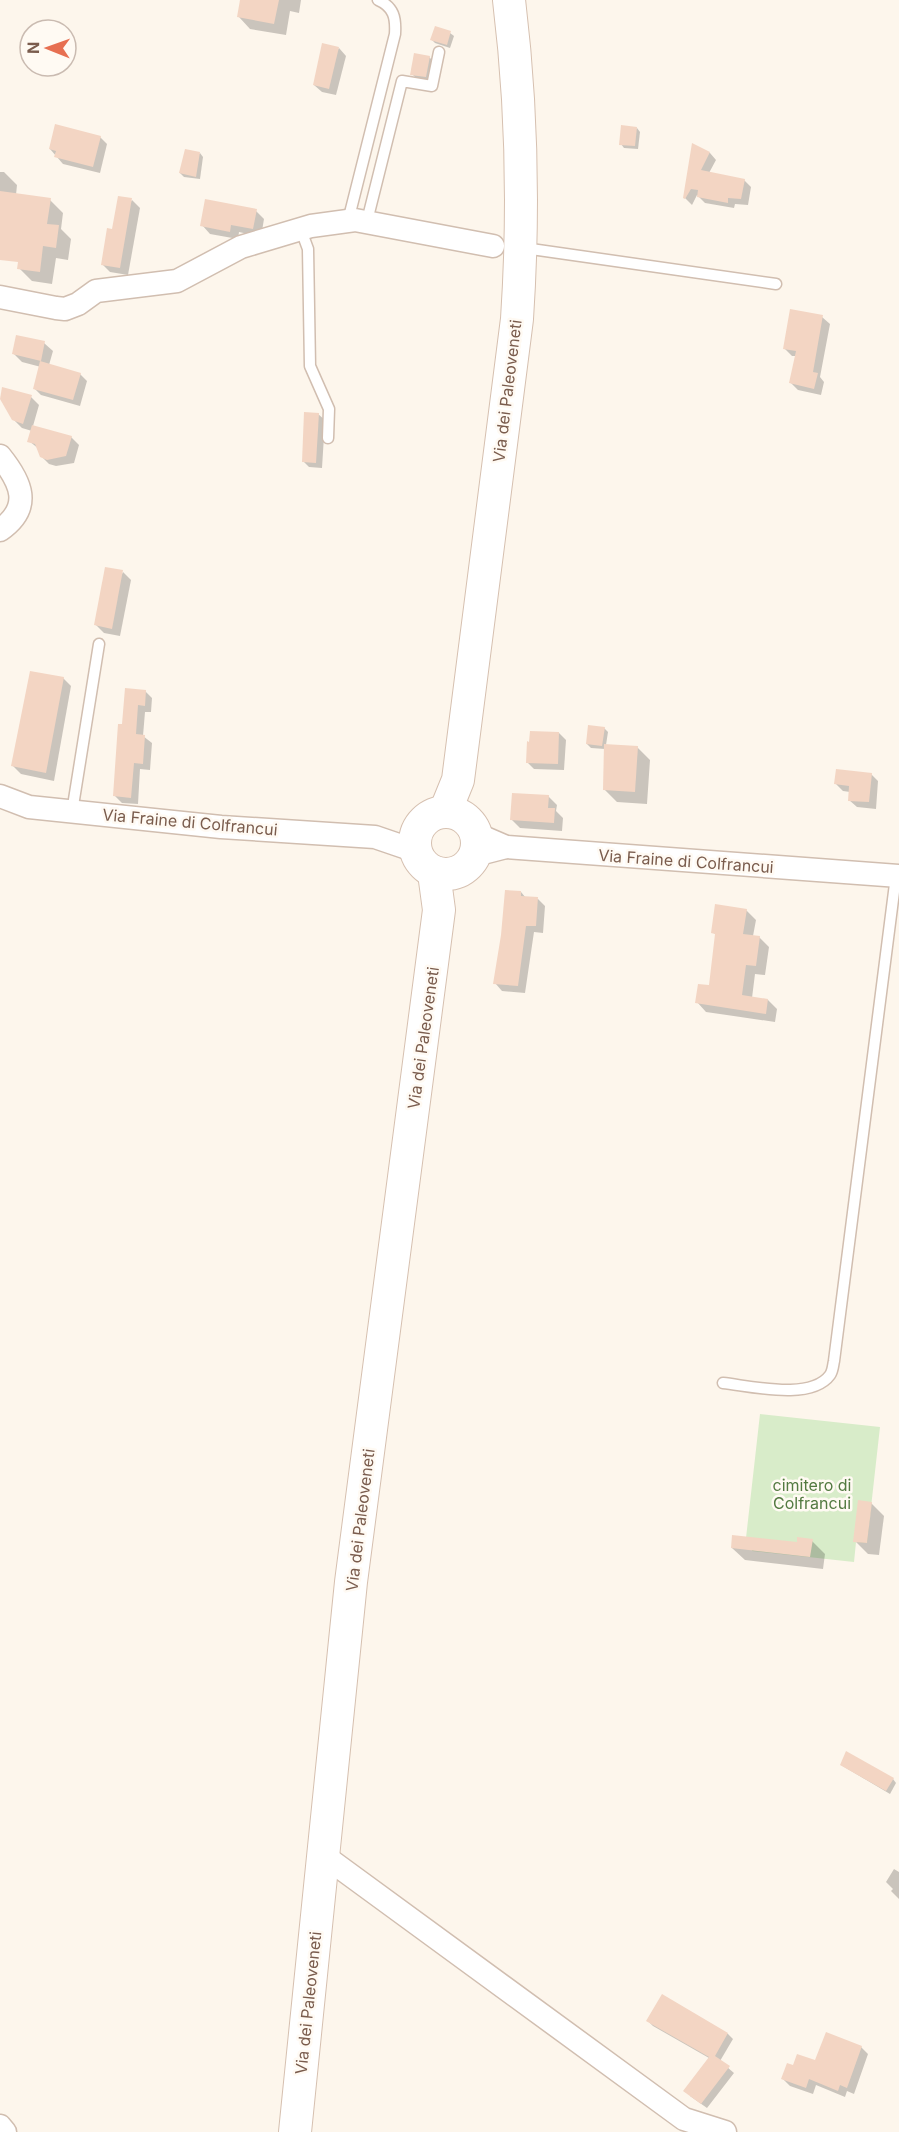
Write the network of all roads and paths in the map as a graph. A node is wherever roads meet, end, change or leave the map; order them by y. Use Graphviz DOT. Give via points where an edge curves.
graph roads {
  1 [pos="378,0"];
  2 [pos="509,0"];
  3 [pos="439,52"];
  4 [pos="355,221"];
  5 [pos="301,231"];
  6 [pos="507,247"];
  7 [pos="776,284"];
  8 [pos="0,297"];
  9 [pos="328,438"];
  10 [pos="0,456"];
  11 [pos="0,530"];
  12 [pos="99,644"];
  13 [pos="0,796"];
  14 [pos="72,812"];
  15 [pos="447,844"];
  16 [pos="897,876"];
  17 [pos="723,1383"];
  18 [pos="323,1856"];
  19 [pos="0,2126"];
  20 [pos="5,2132"];
  21 [pos="295,2132"];
  22 [pos="725,2132"];
  1 -- 4 [label="lane" via="392,9 395,34"];
  2 -- 6 [label="main road, Via dei Paleoveneti" via="519,114"];
  3 -- 4 [label="lane" via="432,86 402,81 369,213"];
  4 -- 5 [label="street" via="311,226"];
  4 -- 6 [label="street"];
  5 -- 8 [label="street" via="241,247 177,281 96,291 65,309"];
  5 -- 9 [label="lane" via="308,249 310,366 329,409"];
  6 -- 7 [label="lane"];
  6 -- 15 [label="main road, Via dei Paleoveneti" via="517,319"];
  10 -- 11 [label="street" via="14,473 21,494 16,516"];
  12 -- 14 [label="lane"];
  13 -- 14 [label="street, Via Fraine di Colfrancui" via="29,807"];
  14 -- 15 [label="street, Via Fraine di Colfrancui"];
  15 -- 16 [label="street, Via Fraine di Colfrancui"];
  15 -- 18 [label="main road, Via dei Paleoveneti" via="351,1582"];
  16 -- 17 [label="lane" via="831,1374 822,1382 796,1390"];
  18 -- 21 [label="main road, Via dei Paleoveneti"];
  18 -- 22 [label="street" via="684,2119"];
  19 -- 20 [label="street"];
}
